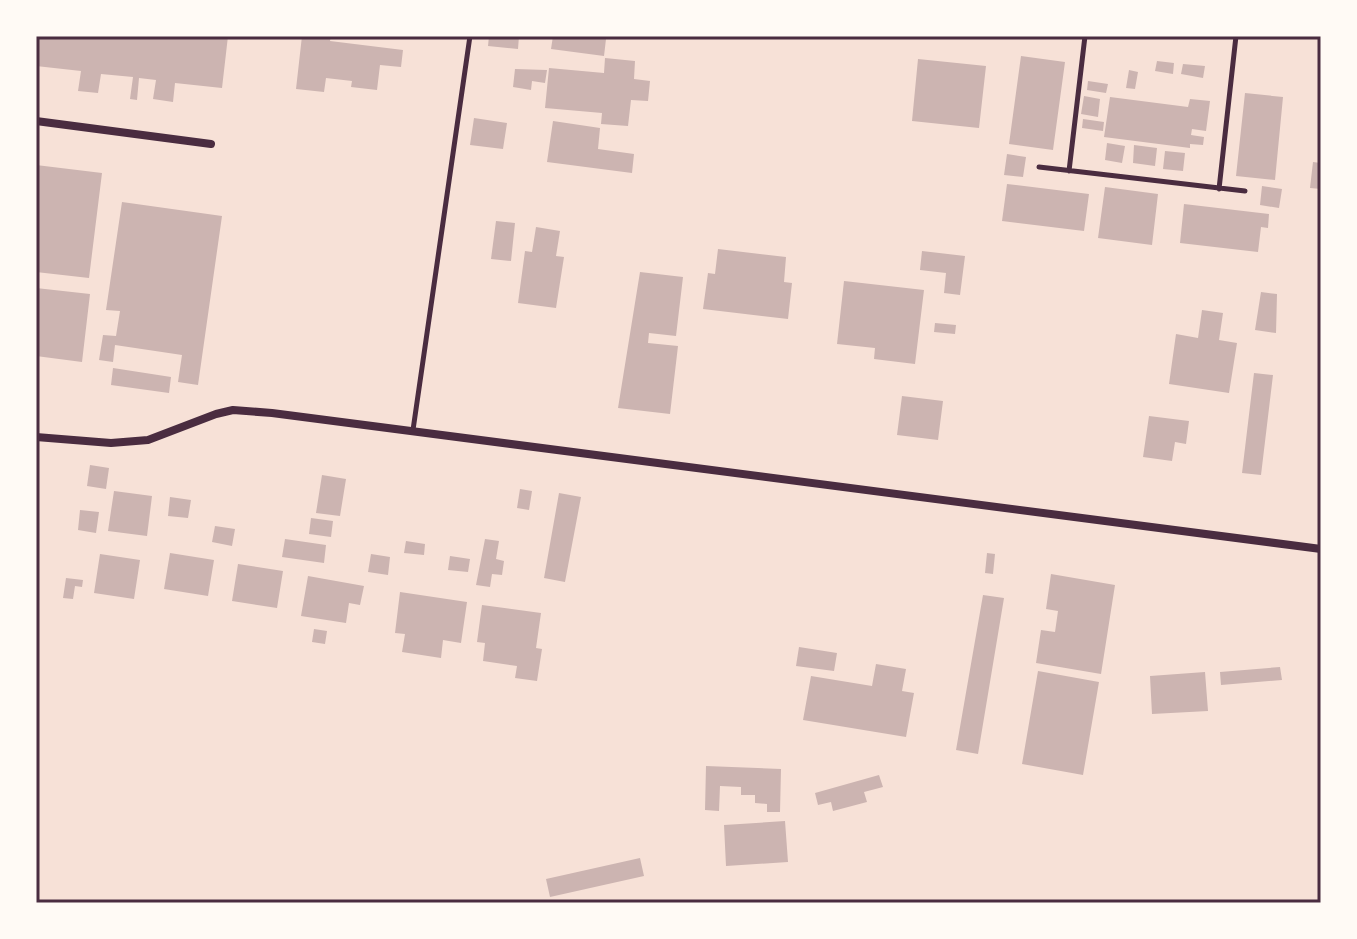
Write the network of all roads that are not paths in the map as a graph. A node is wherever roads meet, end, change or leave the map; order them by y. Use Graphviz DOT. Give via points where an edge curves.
graph roads {
  1 [pos="470,36"];
  2 [pos="1085,36"];
  3 [pos="1236,36"];
  4 [pos="36,121"];
  5 [pos="211,144"];
  6 [pos="1039,167"];
  7 [pos="1069,171"];
  8 [pos="1219,189"];
  9 [pos="1245,191"];
  10 [pos="413,430"];
  11 [pos="36,437"];
  12 [pos="1321,549"];
  1 -- 10 [label="lane"];
  2 -- 7 [label="lane"];
  3 -- 8 [label="lane"];
  4 -- 5 [label="street"];
  6 -- 7 [label="lane"];
  7 -- 8 [label="lane"];
  8 -- 9 [label="lane"];
  10 -- 11 [label="street" via="233,410 148,440"];
  10 -- 12 [label="street"];
}
